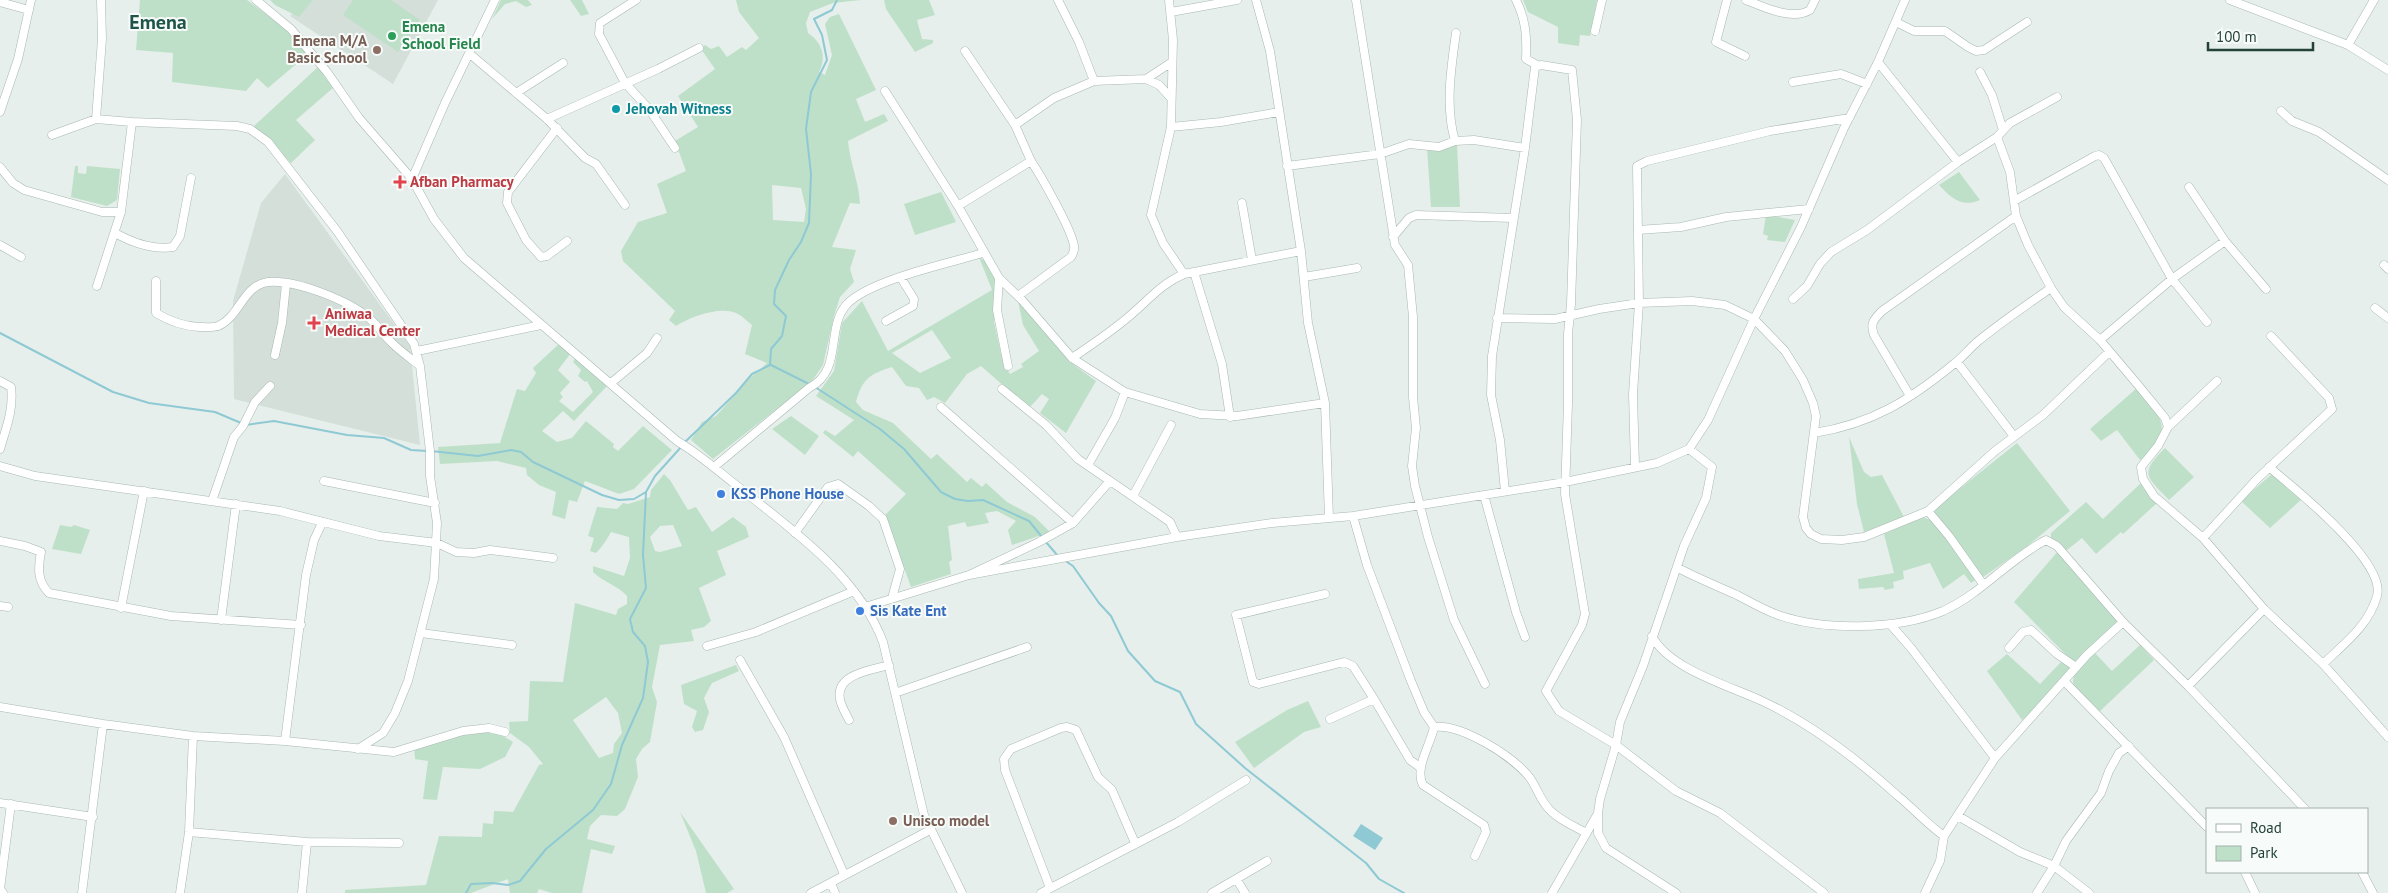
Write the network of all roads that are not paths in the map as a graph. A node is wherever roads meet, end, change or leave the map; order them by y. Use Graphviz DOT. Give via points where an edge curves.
graph roads {
  1 [pos="31,0"];
  2 [pos="101,0"];
  3 [pos="256,0"];
  4 [pos="495,0"];
  5 [pos="636,0"];
  6 [pos="1058,0"];
  7 [pos="1168,0"];
  8 [pos="1237,0"];
  9 [pos="1256,0"];
  10 [pos="1356,0"];
  11 [pos="1516,0"];
  12 [pos="1602,0"];
  13 [pos="1727,0"];
  14 [pos="1746,0"];
  15 [pos="1815,0"];
  16 [pos="1905,0"];
  17 [pos="2230,0"];
  18 [pos="2374,0"];
  19 [pos="0,2"];
  20 [pos="29,10"];
  21 [pos="1170,12"];
  22 [pos="1896,22"];
  23 [pos="2027,22"];
  24 [pos="1595,31"];
  25 [pos="1456,33"];
  26 [pos="2348,45"];
  27 [pos="700,48"];
  28 [pos="965,51"];
  29 [pos="470,54"];
  30 [pos="1745,56"];
  31 [pos="1172,62"];
  32 [pos="1878,62"];
  33 [pos="563,63"];
  34 [pos="1537,65"];
  35 [pos="2388,70"];
  36 [pos="1980,72"];
  37 [pos="1146,79"];
  38 [pos="1094,81"];
  39 [pos="1793,82"];
  40 [pos="626,83"];
  41 [pos="1867,84"];
  42 [pos="885,91"];
  43 [pos="516,93"];
  44 [pos="2057,97"];
  45 [pos="1171,98"];
  46 [pos="2280,111"];
  47 [pos="0,112"];
  48 [pos="1280,112"];
  49 [pos="1849,118"];
  50 [pos="96,119"];
  51 [pos="547,119"];
  52 [pos="132,122"];
  53 [pos="1015,124"];
  54 [pos="1171,127"];
  55 [pos="557,128"];
  56 [pos="2000,134"];
  57 [pos="52,135"];
  58 [pos="1455,141"];
  59 [pos="676,148"];
  60 [pos="1525,148"];
  61 [pos="1380,154"];
  62 [pos="1031,161"];
  63 [pos="1958,162"];
  64 [pos="1287,166"];
  65 [pos="0,167"];
  66 [pos="191,178"];
  67 [pos="412,179"];
  68 [pos="2388,180"];
  69 [pos="2189,187"];
  70 [pos="2014,200"];
  71 [pos="1242,203"];
  72 [pos="625,204"];
  73 [pos="958,206"];
  74 [pos="1809,209"];
  75 [pos="121,212"];
  76 [pos="2016,216"];
  77 [pos="1513,218"];
  78 [pos="1638,230"];
  79 [pos="115,233"];
  80 [pos="1394,237"];
  81 [pos="567,241"];
  82 [pos="2225,242"];
  83 [pos="0,245"];
  84 [pos="1301,251"];
  85 [pos="982,253"];
  86 [pos="21,257"];
  87 [pos="1252,260"];
  88 [pos="1357,268"];
  89 [pos="1194,272"];
  90 [pos="1184,274"];
  91 [pos="1304,277"];
  92 [pos="901,278"];
  93 [pos="999,278"];
  94 [pos="2172,279"];
  95 [pos="156,281"];
  96 [pos="286,284"];
  97 [pos="96,286"];
  98 [pos="2050,288"];
  99 [pos="2266,289"];
  100 [pos="1018,296"];
  101 [pos="1793,298"];
  102 [pos="1638,304"];
  103 [pos="2375,308"];
  104 [pos="1569,316"];
  105 [pos="1497,318"];
  106 [pos="2388,318"];
  107 [pos="1754,319"];
  108 [pos="886,321"];
  109 [pos="2207,322"];
  110 [pos="540,325"];
  111 [pos="2272,336"];
  112 [pos="657,338"];
  113 [pos="2100,340"];
  114 [pos="418,351"];
  115 [pos="2109,352"];
  116 [pos="275,356"];
  117 [pos="1072,358"];
  118 [pos="1957,362"];
  119 [pos="420,366"];
  120 [pos="1008,366"];
  121 [pos="0,381"];
  122 [pos="2217,381"];
  123 [pos="612,383"];
  124 [pos="270,386"];
  125 [pos="1002,389"];
  126 [pos="1125,392"];
  127 [pos="1910,396"];
  128 [pos="1325,403"];
  129 [pos="940,407"];
  130 [pos="1230,417"];
  131 [pos="1171,425"];
  132 [pos="2168,427"];
  133 [pos="1814,433"];
  134 [pos="2013,436"];
  135 [pos="0,449"];
  136 [pos="1690,449"];
  137 [pos="1088,465"];
  138 [pos="0,466"];
  139 [pos="714,467"];
  140 [pos="1635,467"];
  141 [pos="2269,467"];
  142 [pos="324,481"];
  143 [pos="1109,482"];
  144 [pos="1565,482"];
  145 [pos="144,491"];
  146 [pos="1505,492"];
  147 [pos="1484,495"];
  148 [pos="1133,496"];
  149 [pos="212,501"];
  150 [pos="435,503"];
  151 [pos="236,504"];
  152 [pos="1419,505"];
  153 [pos="1928,511"];
  154 [pos="1353,516"];
  155 [pos="1329,518"];
  156 [pos="322,523"];
  157 [pos="1073,523"];
  158 [pos="795,533"];
  159 [pos="1178,537"];
  160 [pos="2203,538"];
  161 [pos="0,541"];
  162 [pos="437,543"];
  163 [pos="552,558"];
  164 [pos="1678,568"];
  165 [pos="969,575"];
  166 [pos="1983,584"];
  167 [pos="854,591"];
  168 [pos="1325,594"];
  169 [pos="892,598"];
  170 [pos="866,606"];
  171 [pos="122,608"];
  172 [pos="2264,609"];
  173 [pos="221,620"];
  174 [pos="2123,622"];
  175 [pos="1890,624"];
  176 [pos="301,625"];
  177 [pos="421,633"];
  178 [pos="1652,636"];
  179 [pos="1526,637"];
  180 [pos="512,645"];
  181 [pos="707,646"];
  182 [pos="1027,646"];
  183 [pos="2009,648"];
  184 [pos="740,660"];
  185 [pos="889,664"];
  186 [pos="2323,664"];
  187 [pos="2076,667"];
  188 [pos="2065,682"];
  189 [pos="1485,684"];
  190 [pos="2188,686"];
  191 [pos="895,693"];
  192 [pos="1374,699"];
  193 [pos="0,707"];
  194 [pos="1330,719"];
  195 [pos="849,720"];
  196 [pos="103,724"];
  197 [pos="1434,727"];
  198 [pos="505,732"];
  199 [pos="2386,732"];
  200 [pos="193,736"];
  201 [pos="286,741"];
  202 [pos="1616,745"];
  203 [pos="2129,746"];
  204 [pos="358,749"];
  205 [pos="1995,758"];
  206 [pos="1421,768"];
  207 [pos="1246,780"];
  208 [pos="0,803"];
  209 [pos="11,804"];
  210 [pos="2304,808"];
  211 [pos="1598,813"];
  212 [pos="1958,816"];
  213 [pos="93,817"];
  214 [pos="2206,826"];
  215 [pos="930,830"];
  216 [pos="189,832"];
  217 [pos="1586,834"];
  218 [pos="1944,836"];
  219 [pos="308,842"];
  220 [pos="1135,843"];
  221 [pos="399,844"];
  222 [pos="1475,856"];
  223 [pos="1266,861"];
  224 [pos="2054,866"];
  225 [pos="2245,873"];
  226 [pos="2363,873"];
  227 [pos="844,874"];
  228 [pos="1237,880"];
  229 [pos="831,883"];
  230 [pos="1050,888"];
  231 [pos="3,893"];
  232 [pos="82,893"];
  233 [pos="180,893"];
  234 [pos="302,893"];
  235 [pos="811,893"];
  236 [pos="836,893"];
  237 [pos="962,893"];
  238 [pos="1041,893"];
  239 [pos="1212,893"];
  240 [pos="1245,893"];
  241 [pos="1552,893"];
  242 [pos="1676,893"];
  243 [pos="1824,893"];
  244 [pos="1925,893"];
  245 [pos="2037,893"];
  246 [pos="2089,893"];
  247 [pos="2255,893"];
  248 [pos="2373,893"];
  1 -- 20 [label="street"];
  2 -- 50 [label="street" via="102,39"];
  3 -- 67 [label="street" via="291,29 359,118"];
  4 -- 29 [label="street"];
  5 -- 40 [label="street" via="598,27"];
  6 -- 38 [label="street"];
  7 -- 21 [label="street"];
  8 -- 21 [label="street"];
  9 -- 48 [label="street" via="1270,50"];
  10 -- 61 [label="street"];
  11 -- 34 [label="street" via="1526,32 1526,59"];
  12 -- 24 [label="street"];
  13 -- 30 [label="street" via="1716,42"];
  14 -- 15 [label="street" via="1778,11 1800,14 1810,10"];
  16 -- 22 [label="street"];
  17 -- 26 [label="street"];
  18 -- 26 [label="street"];
  19 -- 20 [label="street"];
  20 -- 47 [label="street" via="18,59"];
  21 -- 31 [label="street"];
  22 -- 23 [label="street" via="1914,31 1944,31 1976,51 1984,50"];
  22 -- 32 [label="street"];
  25 -- 58 [label="street" via="1450,76"];
  26 -- 35 [label="street"];
  27 -- 40 [label="street"];
  28 -- 53 [label="street"];
  29 -- 43 [label="street"];
  29 -- 67 [label="street"];
  31 -- 37 [label="street"];
  31 -- 45 [label="street"];
  32 -- 41 [label="street"];
  32 -- 63 [label="street"];
  33 -- 43 [label="street"];
  34 -- 60 [label="street"];
  34 -- 104 [label="street" via="1571,68 1574,78 1577,120"];
  36 -- 56 [label="street" via="1992,95"];
  37 -- 38 [label="street"];
  37 -- 45 [label="street" via="1159,85"];
  38 -- 53 [label="street" via="1054,98"];
  39 -- 41 [label="street" via="1841,74"];
  40 -- 51 [label="street"];
  40 -- 59 [label="street"];
  41 -- 49 [label="street"];
  42 -- 73 [label="street"];
  43 -- 51 [label="street"];
  44 -- 56 [label="street" via="2010,123"];
  45 -- 54 [label="street"];
  46 -- 68 [label="street" via="2292,121 2319,132"];
  48 -- 54 [label="street"];
  48 -- 64 [label="street"];
  49 -- 74 [label="street"];
  49 -- 78 [label="street" via="1736,138 1641,163 1637,167"];
  50 -- 52 [label="street"];
  50 -- 57 [label="street"];
  51 -- 55 [label="street"];
  52 -- 75 [label="street"];
  52 -- 114 [label="street" via="237,126 250,129 268,142 337,231"];
  53 -- 62 [label="street"];
  54 -- 90 [label="street" via="1151,215 1163,243"];
  55 -- 72 [label="street" via="585,158 596,164"];
  55 -- 81 [label="street" via="508,192 507,203 526,240 541,257 548,256"];
  56 -- 63 [label="street"];
  56 -- 70 [label="street"];
  58 -- 60 [label="street" via="1474,140"];
  58 -- 61 [label="street" via="1439,147 1410,144"];
  60 -- 77 [label="street"];
  61 -- 64 [label="street"];
  61 -- 80 [label="street"];
  62 -- 73 [label="street"];
  62 -- 100 [label="street" via="1071,237 1074,251 1071,257"];
  63 -- 101 [label="street" via="1867,230 1831,252 1807,286"];
  64 -- 84 [label="street"];
  65 -- 75 [label="street" via="13,183 24,190 102,212"];
  66 -- 79 [label="street" via="180,236 172,247 160,249"];
  67 -- 110 [label="street" via="434,219 464,258"];
  69 -- 82 [label="street"];
  70 -- 76 [label="street"];
  70 -- 94 [label="street" via="2099,155 2104,158"];
  71 -- 87 [label="street"];
  73 -- 85 [label="street"];
  74 -- 78 [label="street"];
  74 -- 107 [label="street"];
  75 -- 79 [label="street"];
  76 -- 98 [label="street"];
  76 -- 127 [label="street" via="1872,320 1874,335"];
  77 -- 80 [label="street" via="1416,215 1409,218"];
  77 -- 105 [label="street"];
  78 -- 102 [label="street"];
  79 -- 97 [label="street"];
  80 -- 152 [label="street" via="1397,252 1408,264 1413,317 1416,428 1412,466"];
  82 -- 94 [label="street"];
  82 -- 99 [label="street"];
  83 -- 86 [label="street"];
  84 -- 87 [label="street"];
  84 -- 91 [label="street"];
  85 -- 92 [label="street"];
  85 -- 93 [label="street"];
  87 -- 89 [label="street"];
  88 -- 91 [label="street"];
  89 -- 90 [label="street"];
  89 -- 130 [label="street" via="1222,364"];
  90 -- 117 [label="street" via="1162,285 1127,319"];
  91 -- 128 [label="street" via="1308,323"];
  92 -- 108 [label="street" via="914,299 913,306"];
  92 -- 139 [label="street" via="865,291 847,304 840,314 827,371 820,383"];
  93 -- 100 [label="street"];
  93 -- 120 [label="street" via="997,310"];
  94 -- 109 [label="street"];
  94 -- 113 [label="street"];
  95 -- 96 [label="street" via="156,313 177,323 200,327 216,327 228,320 258,284"];
  96 -- 116 [label="street"];
  96 -- 119 [label="street" via="352,306"];
  98 -- 113 [label="street" via="2064,307"];
  98 -- 118 [label="street" via="2006,319"];
  100 -- 117 [label="street"];
  102 -- 104 [label="street"];
  102 -- 107 [label="street" via="1709,302 1725,305"];
  102 -- 140 [label="street" via="1633,394"];
  103 -- 106 [label="street"];
  104 -- 105 [label="street" via="1545,320"];
  104 -- 144 [label="street"];
  105 -- 146 [label="street" via="1491,390"];
  107 -- 133 [label="street" via="1795,365 1815,409"];
  107 -- 136 [label="street" via="1708,420"];
  110 -- 114 [label="street"];
  110 -- 123 [label="street"];
  111 -- 141 [label="street" via="2329,398 2332,408"];
  112 -- 123 [label="street" via="647,353"];
  113 -- 115 [label="street"];
  114 -- 119 [label="street"];
  115 -- 132 [label="street" via="2165,418"];
  115 -- 134 [label="street" via="2044,415"];
  117 -- 126 [label="street"];
  118 -- 127 [label="street"];
  118 -- 134 [label="street"];
  119 -- 150 [label="street"];
  121 -- 135 [label="street" via="11,386 12,411"];
  122 -- 132 [label="street"];
  123 -- 139 [label="street" via="678,441"];
  124 -- 149 [label="street" via="255,402 234,437"];
  125 -- 137 [label="street"];
  126 -- 130 [label="street" via="1200,414"];
  126 -- 137 [label="street" via="1115,418"];
  127 -- 133 [label="street" via="1885,412 1855,424"];
  128 -- 130 [label="street"];
  128 -- 155 [label="street"];
  129 -- 157 [label="street"];
  131 -- 148 [label="street"];
  132 -- 160 [label="street" via="2141,467 2143,480 2154,496"];
  133 -- 153 [label="street" via="1803,518 1812,534 1821,539 1855,539"];
  134 -- 153 [label="street"];
  136 -- 140 [label="street" via="1670,459"];
  136 -- 164 [label="street" via="1711,465 1713,473"];
  137 -- 143 [label="street"];
  138 -- 145 [label="street" via="35,476"];
  139 -- 158 [label="street"];
  140 -- 144 [label="street"];
  141 -- 160 [label="street"];
  141 -- 186 [label="street" via="2328,518 2361,553 2374,573 2378,593 2369,618"];
  142 -- 150 [label="street"];
  143 -- 148 [label="street"];
  143 -- 157 [label="street"];
  144 -- 146 [label="street"];
  144 -- 202 [label="street" via="1585,614 1546,691 1559,711"];
  145 -- 149 [label="street"];
  145 -- 171 [label="street"];
  146 -- 147 [label="street"];
  147 -- 152 [label="street"];
  147 -- 179 [label="street"];
  148 -- 159 [label="street" via="1170,522"];
  149 -- 151 [label="street"];
  150 -- 162 [label="street"];
  151 -- 156 [label="street" via="280,511"];
  151 -- 173 [label="street"];
  152 -- 154 [label="street"];
  152 -- 189 [label="street" via="1454,620"];
  153 -- 166 [label="street"];
  154 -- 155 [label="street"];
  154 -- 197 [label="street" via="1367,565 1411,681"];
  155 -- 159 [label="street"];
  156 -- 162 [label="street" via="380,536"];
  156 -- 176 [label="street" via="314,540 306,575"];
  157 -- 165 [label="street"];
  158 -- 167 [label="street"];
  158 -- 169 [label="street" via="828,487 838,484 883,519 900,569"];
  159 -- 165 [label="street"];
  160 -- 172 [label="street"];
  161 -- 171 [label="street" via="41,552 41,585 49,593"];
  162 -- 163 [label="street" via="456,552 490,550"];
  162 -- 177 [label="street" via="434,579"];
  164 -- 175 [label="street" via="1790,618 1845,626"];
  164 -- 178 [label="street"];
  165 -- 169 [label="street"];
  166 -- 174 [label="street" via="2046,540 2057,546"];
  166 -- 175 [label="street" via="1943,610"];
  167 -- 170 [label="street"];
  167 -- 181 [label="street" via="756,632"];
  168 -- 192 [label="street" via="1236,615 1253,682 1259,684 1344,662 1353,666"];
  169 -- 170 [label="street"];
  170 -- 185 [label="street" via="880,634"];
  171 -- 173 [label="street"];
  172 -- 186 [label="street"];
  172 -- 190 [label="street"];
  173 -- 176 [label="street"];
  174 -- 187 [label="street"];
  174 -- 190 [label="street"];
  175 -- 205 [label="street" via="1912,648"];
  176 -- 201 [label="street"];
  177 -- 180 [label="street"];
  177 -- 204 [label="street" via="408,681 390,722 383,733"];
  178 -- 202 [label="street" via="1620,722"];
  178 -- 218 [label="street" via="1683,665 1807,725 1858,763"];
  182 -- 191 [label="street"];
  183 -- 187 [label="street" via="2022,632 2031,630"];
  184 -- 227 [label="street" via="784,736"];
  185 -- 191 [label="street"];
  185 -- 195 [label="street" via="848,677 841,686 839,698"];
  186 -- 199 [label="street"];
  187 -- 188 [label="street"];
  188 -- 203 [label="street"];
  188 -- 205 [label="street"];
  190 -- 210 [label="street"];
  191 -- 215 [label="street" via="918,796"];
  192 -- 194 [label="street"];
  192 -- 206 [label="street" via="1410,760"];
  193 -- 196 [label="street"];
  196 -- 200 [label="street"];
  196 -- 213 [label="street"];
  197 -- 206 [label="street"];
  197 -- 217 [label="street" via="1450,727 1499,752 1529,777 1550,810"];
  198 -- 204 [label="street" via="489,728 463,731 394,752"];
  200 -- 201 [label="street"];
  200 -- 216 [label="street"];
  201 -- 204 [label="street"];
  202 -- 211 [label="street"];
  202 -- 243 [label="street" via="1676,791 1720,813"];
  203 -- 214 [label="street"];
  203 -- 224 [label="street" via="2119,753 2101,792 2066,841"];
  205 -- 212 [label="street"];
  206 -- 222 [label="street" via="1423,785 1479,820 1486,828"];
  207 -- 220 [label="street" via="1178,822"];
  208 -- 209 [label="street"];
  209 -- 213 [label="street"];
  209 -- 231 [label="street" via="0,889"];
  211 -- 217 [label="street"];
  211 -- 242 [label="street" via="1598,833 1606,848"];
  212 -- 218 [label="street"];
  212 -- 224 [label="street" via="2020,852"];
  213 -- 232 [label="street"];
  215 -- 227 [label="street"];
  215 -- 237 [label="street"];
  216 -- 219 [label="street"];
  216 -- 233 [label="street"];
  217 -- 241 [label="street"];
  218 -- 244 [label="street" via="1940,861"];
  219 -- 221 [label="street"];
  219 -- 234 [label="street"];
  220 -- 230 [label="street"];
  220 -- 230 [label="street" via="1112,790 1098,777 1076,730 1061,728 1011,749 1004,759 1004,770"];
  223 -- 228 [label="street"];
  224 -- 245 [label="street"];
  224 -- 246 [label="street"];
  225 -- 247 [label="street"];
  226 -- 248 [label="street"];
  227 -- 229 [label="street"];
  228 -- 239 [label="street"];
  228 -- 240 [label="street"];
  229 -- 235 [label="street"];
  229 -- 236 [label="street"];
  230 -- 238 [label="street"];
}
